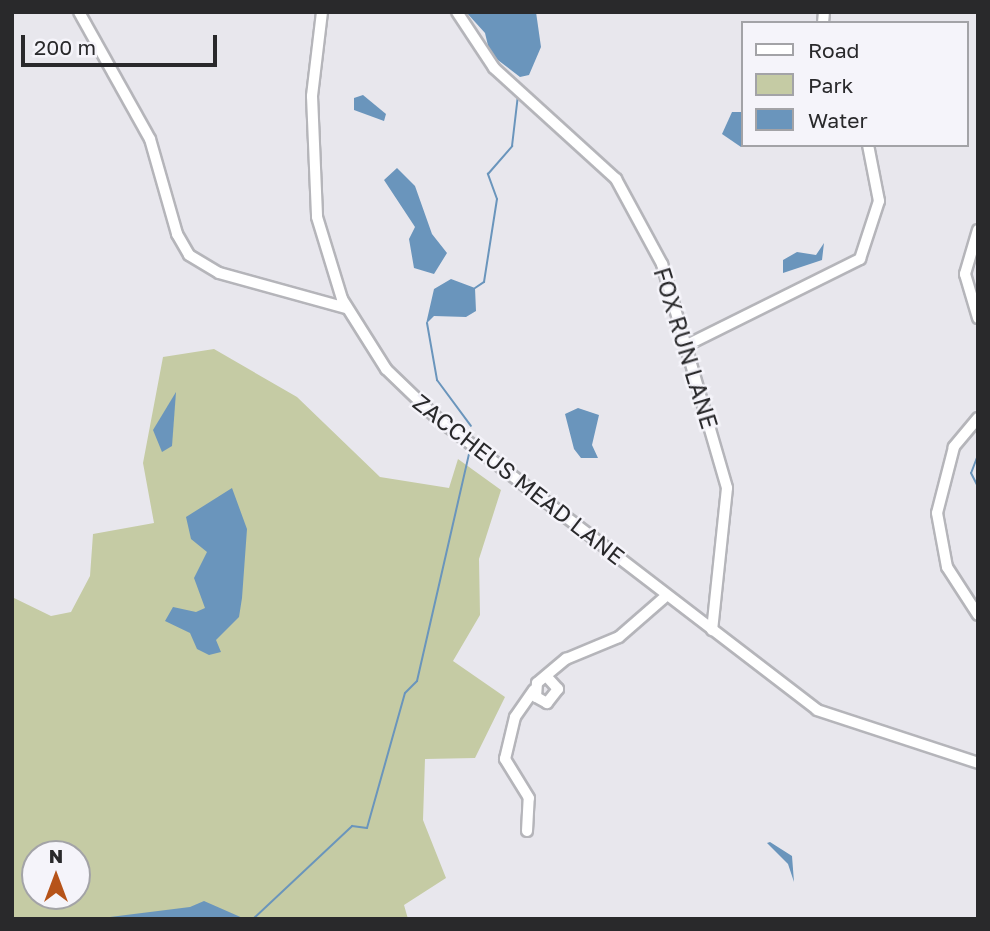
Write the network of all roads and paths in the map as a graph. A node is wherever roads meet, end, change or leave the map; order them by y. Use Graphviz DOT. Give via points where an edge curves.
graph roads {
  1 [pos="79,12"];
  2 [pos="322,12"];
  3 [pos="457,12"];
  4 [pos="868,147"];
  5 [pos="978,230"];
  6 [pos="346,308"];
  7 [pos="978,318"];
  8 [pos="689,344"];
  9 [pos="978,418"];
  10 [pos="666,596"];
  11 [pos="978,615"];
  12 [pos="712,630"];
  13 [pos="548,678"];
  14 [pos="534,690"];
  15 [pos="978,763"];
  16 [pos="527,831"];
  1 -- 6 [label="street" via="150,139 177,234 189,255 219,273"];
  2 -- 6 [label="street, ZACCHEUS MEAD LANE" via="312,96 315,199"];
  3 -- 8 [label="street, FOX RUN LANE" via="494,68 571,132 628,194 662,264"];
  4 -- 8 [label="street" via="879,201 860,259"];
  5 -- 7 [label="street" via="965,274"];
  6 -- 10 [label="street, ZACCHEUS MEAD LANE" via="411,395"];
  8 -- 12 [label="street, FOX RUN LANE" via="727,488"];
  9 -- 11 [label="street" via="954,447 937,513 947,567"];
  10 -- 12 [label="street, ZACCHEUS MEAD LANE"];
  10 -- 13 [label="street" via="619,637 566,659"];
  12 -- 15 [label="street, ZACCHEUS MEAD LANE" via="832,719"];
  13 -- 14 [label="street"];
  13 -- 14 [label="street" via="557,685 556,698 542,702"];
  14 -- 16 [label="street" via="515,717 505,759 529,798"];
}
